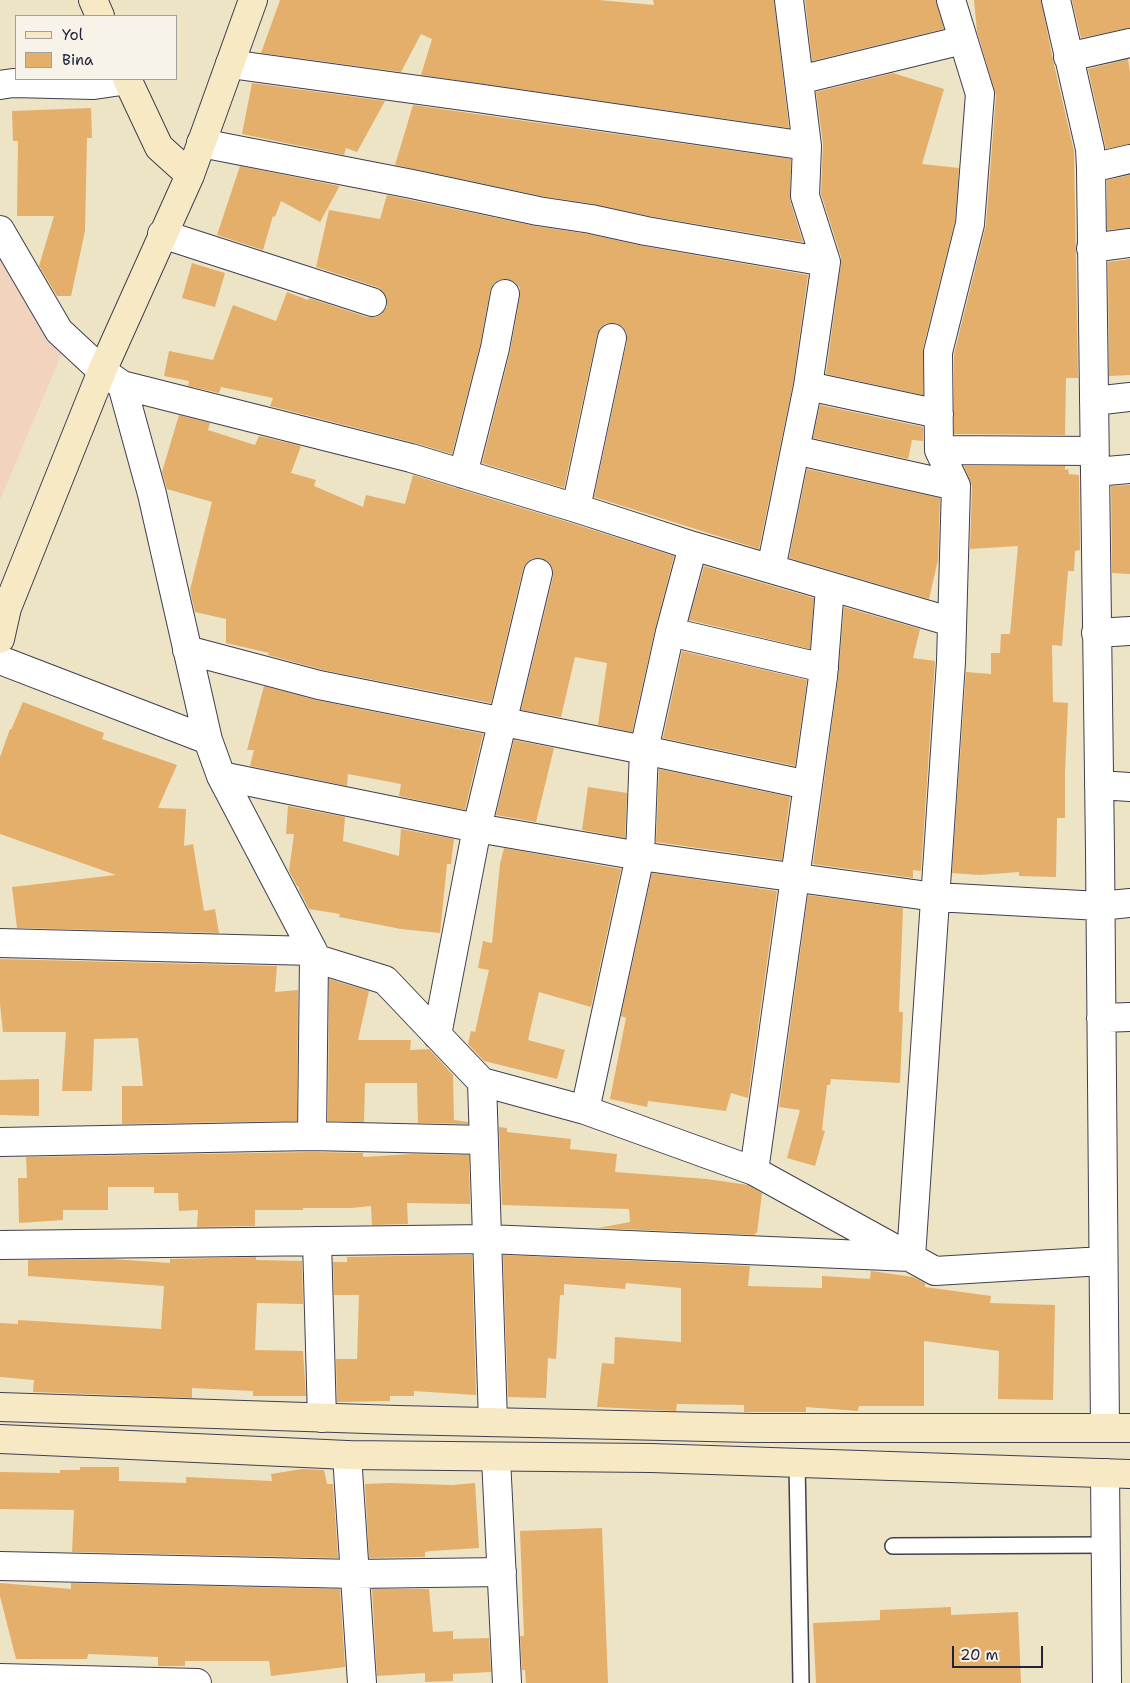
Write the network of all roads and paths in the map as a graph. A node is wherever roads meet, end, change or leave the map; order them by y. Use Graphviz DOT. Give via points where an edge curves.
graph roads {
  1 [pos="93,0"];
  2 [pos="252,0"];
  3 [pos="789,0"];
  4 [pos="951,0"];
  5 [pos="1056,0"];
  6 [pos="100,15"];
  7 [pos="963,40"];
  8 [pos="1130,43"];
  9 [pos="1068,57"];
  10 [pos="230,64"];
  11 [pos="128,80"];
  12 [pos="799,80"];
  13 [pos="0,85"];
  14 [pos="201,143"];
  15 [pos="807,146"];
  16 [pos="1130,159"];
  17 [pos="1091,168"];
  18 [pos="190,175"];
  19 [pos="0,230"];
  20 [pos="162,234"];
  21 [pos="1130,243"];
  22 [pos="1092,248"];
  23 [pos="826,262"];
  24 [pos="505,294"];
  25 [pos="372,302"];
  26 [pos="612,338"];
  27 [pos="112,378"];
  28 [pos="808,386"];
  29 [pos="1130,396"];
  30 [pos="1094,402"];
  31 [pos="939,414"];
  32 [pos="795,450"];
  33 [pos="939,450"];
  34 [pos="1094,461"];
  35 [pos="1130,468"];
  36 [pos="463,474"];
  37 [pos="956,486"];
  38 [pos="576,508"];
  39 [pos="693,546"];
  40 [pos="771,569"];
  41 [pos="538,573"];
  42 [pos="830,586"];
  43 [pos="4,608"];
  44 [pos="952,622"];
  45 [pos="1130,631"];
  46 [pos="670,632"];
  47 [pos="1096,633"];
  48 [pos="0,639"];
  49 [pos="187,650"];
  50 [pos="0,660"];
  51 [pos="824,668"];
  52 [pos="502,721"];
  53 [pos="208,740"];
  54 [pos="644,750"];
  55 [pos="221,776"];
  56 [pos="808,785"];
  57 [pos="1099,785"];
  58 [pos="1130,787"];
  59 [pos="477,828"];
  60 [pos="640,856"];
  61 [pos="795,877"];
  62 [pos="935,897"];
  63 [pos="1130,903"];
  64 [pos="1100,906"];
  65 [pos="0,943"];
  66 [pos="314,954"];
  67 [pos="1130,1017"];
  68 [pos="1101,1018"];
  69 [pos="437,1035"];
  70 [pos="482,1082"];
  71 [pos="585,1110"];
  72 [pos="312,1136"];
  73 [pos="484,1140"];
  74 [pos="0,1142"];
  75 [pos="754,1171"];
  76 [pos="487,1239"];
  77 [pos="317,1241"];
  78 [pos="0,1245"];
  79 [pos="911,1257"];
  80 [pos="1103,1261"];
  81 [pos="0,1407"];
  82 [pos="322,1418"];
  83 [pos="493,1422"];
  84 [pos="1117,1428"];
  85 [pos="0,1439"];
  86 [pos="347,1455"];
  87 [pos="496,1458"];
  88 [pos="796,1463"];
  89 [pos="1118,1473"];
  90 [pos="1106,1545"];
  91 [pos="892,1546"];
  92 [pos="0,1566"];
  93 [pos="502,1572"];
  94 [pos="355,1574"];
  95 [pos="0,1678"];
  96 [pos="197,1683"];
  97 [pos="362,1683"];
  98 [pos="507,1683"];
  99 [pos="801,1683"];
  100 [pos="1107,1683"];
  1 -- 6 [label="main road"];
  2 -- 10 [label="main road"];
  3 -- 12 [label="street"];
  4 -- 7 [label="street"];
  5 -- 9 [label="street"];
  7 -- 12 [label="street"];
  7 -- 31 [label="street" via="980,94 970,224 938,352"];
  8 -- 9 [label="street"];
  9 -- 17 [label="street" via="1090,149"];
  10 -- 14 [label="main road"];
  10 -- 15 [label="street"];
  11 -- 13 [label="street" via="94,85"];
  11 -- 18 [label="main road" via="160,147"];
  12 -- 15 [label="street"];
  14 -- 18 [label="main road"];
  14 -- 23 [label="street" via="538,211"];
  15 -- 23 [label="street" via="805,196"];
  16 -- 17 [label="street"];
  17 -- 22 [label="street"];
  18 -- 20 [label="main road"];
  19 -- 27 [label="street" via="59,330"];
  20 -- 25 [label="street"];
  20 -- 27 [label="main road"];
  21 -- 22 [label="street"];
  22 -- 30 [label="street"];
  23 -- 28 [label="street"];
  24 -- 36 [label="street"];
  26 -- 38 [label="street"];
  27 -- 36 [label="street"];
  27 -- 43 [label="main road"];
  27 -- 49 [label="street" via="152,494"];
  28 -- 31 [label="street"];
  28 -- 32 [label="street"];
  29 -- 30 [label="street"];
  30 -- 34 [label="street"];
  31 -- 33 [label="street"];
  32 -- 37 [label="street"];
  32 -- 40 [label="street"];
  33 -- 34 [label="street"];
  33 -- 37 [label="street"];
  34 -- 35 [label="street"];
  34 -- 47 [label="street"];
  36 -- 38 [label="street"];
  37 -- 44 [label="street"];
  38 -- 39 [label="street"];
  39 -- 40 [label="street"];
  39 -- 46 [label="street"];
  40 -- 42 [label="street"];
  41 -- 52 [label="street"];
  42 -- 44 [label="street"];
  42 -- 51 [label="street"];
  43 -- 48 [label="main road"];
  44 -- 62 [label="street"];
  45 -- 47 [label="street"];
  46 -- 51 [label="street"];
  46 -- 54 [label="street"];
  47 -- 57 [label="street"];
  49 -- 52 [label="street" via="319,685"];
  49 -- 53 [label="street"];
  50 -- 53 [label="street"];
  51 -- 56 [label="street"];
  52 -- 54 [label="street"];
  52 -- 59 [label="street"];
  53 -- 55 [label="street"];
  54 -- 56 [label="street"];
  54 -- 60 [label="street"];
  55 -- 59 [label="street"];
  55 -- 66 [label="street"];
  56 -- 61 [label="street"];
  57 -- 58 [label="street"];
  57 -- 64 [label="street"];
  59 -- 60 [label="street"];
  59 -- 69 [label="street"];
  60 -- 61 [label="street"];
  60 -- 71 [label="street"];
  61 -- 62 [label="street"];
  61 -- 75 [label="street"];
  62 -- 64 [label="street"];
  62 -- 79 [label="street"];
  63 -- 64 [label="street"];
  64 -- 68 [label="street"];
  65 -- 66 [label="street"];
  66 -- 69 [label="street" via="385,980"];
  66 -- 72 [label="street"];
  67 -- 68 [label="street"];
  68 -- 80 [label="street"];
  69 -- 70 [label="street"];
  70 -- 71 [label="street"];
  70 -- 73 [label="street"];
  71 -- 75 [label="street"];
  72 -- 73 [label="street"];
  72 -- 74 [label="street"];
  73 -- 76 [label="street"];
  75 -- 79 [label="street"];
  76 -- 77 [label="street"];
  76 -- 79 [label="street"];
  76 -- 83 [label="street"];
  77 -- 78 [label="street"];
  77 -- 82 [label="street"];
  79 -- 80 [label="street" via="934,1271"];
  80 -- 84 [label="street"];
  81 -- 82 [label="main road"];
  82 -- 83 [label="main road"];
  83 -- 84 [label="main road" via="753,1428"];
  85 -- 86 [label="main road"];
  86 -- 87 [label="main road"];
  86 -- 94 [label="street"];
  87 -- 88 [label="main road" via="651,1458"];
  87 -- 93 [label="street"];
  88 -- 89 [label="main road"];
  88 -- 99 [label="lane"];
  89 -- 90 [label="street"];
  90 -- 91 [label="lane"];
  90 -- 100 [label="street"];
  92 -- 94 [label="street"];
  93 -- 94 [label="street"];
  93 -- 98 [label="street"];
  94 -- 97 [label="street"];
  95 -- 96 [label="street"];
}
